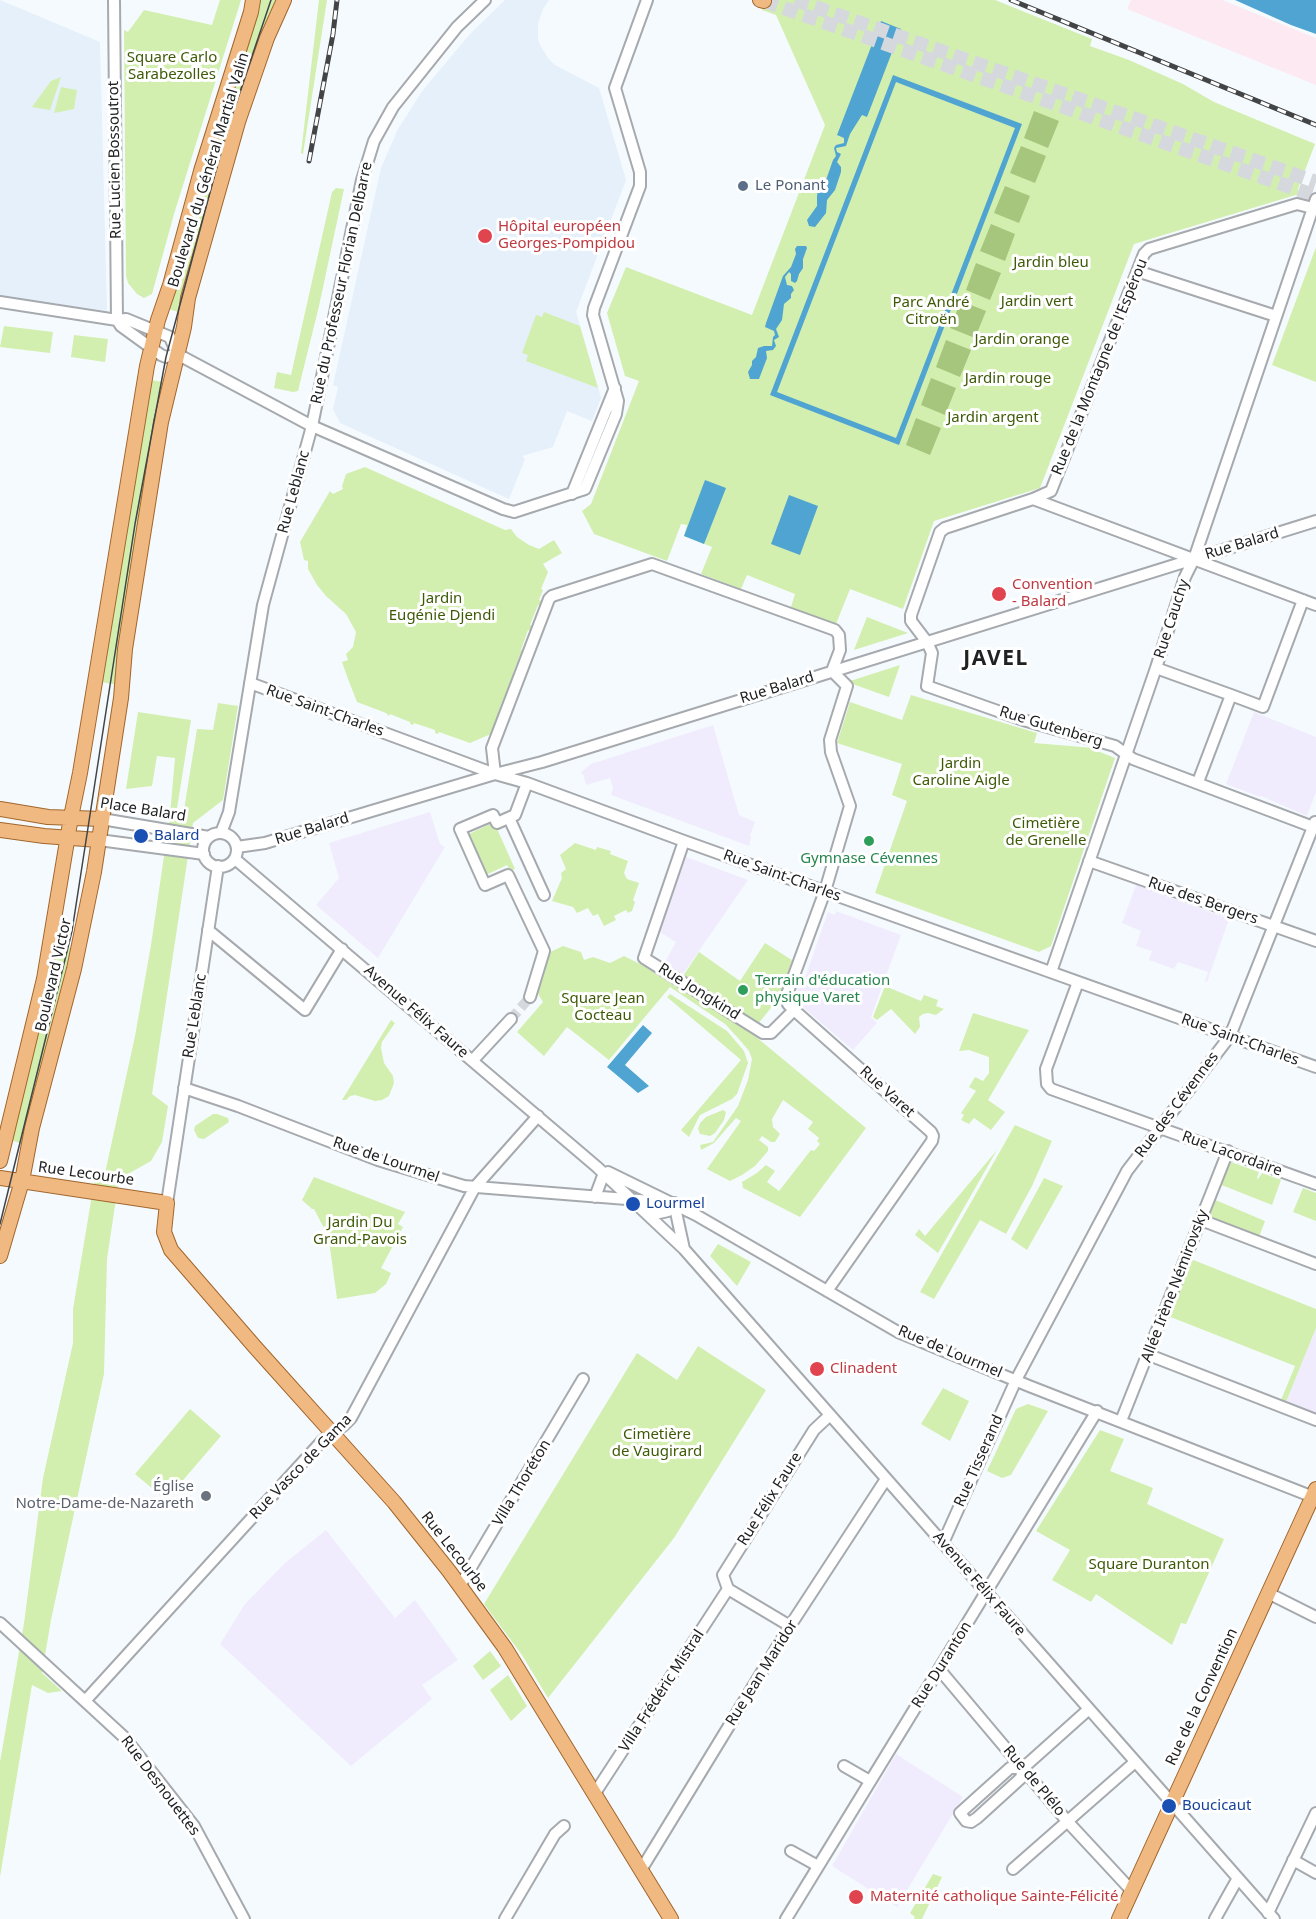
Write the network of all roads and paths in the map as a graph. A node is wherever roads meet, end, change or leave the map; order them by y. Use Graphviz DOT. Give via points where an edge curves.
graph roads {
  1 [pos="114,0"];
  2 [pos="252,0"];
  3 [pos="285,0"];
  4 [pos="485,0"];
  5 [pos="647,0"];
  6 [pos="1315,205"];
  7 [pos="1140,272"];
  8 [pos="0,302"];
  9 [pos="1276,316"];
  10 [pos="117,320"];
  11 [pos="152,330"];
  12 [pos="148,345"];
  13 [pos="177,354"];
  14 [pos="312,426"];
  15 [pos="1033,499"];
  16 [pos="1316,521"];
  17 [pos="1194,559"];
  18 [pos="1304,600"];
  19 [pos="1316,605"];
  20 [pos="927,642"];
  21 [pos="98,665"];
  22 [pos="1156,668"];
  23 [pos="832,671"];
  24 [pos="250,683"];
  25 [pos="1231,695"];
  26 [pos="121,698"];
  27 [pos="1126,754"];
  28 [pos="495,774"];
  29 [pos="1198,782"];
  30 [pos="527,783"];
  31 [pos="0,809"];
  32 [pos="71,817"];
  33 [pos="509,818"];
  34 [pos="102,819"];
  35 [pos="1315,825"];
  36 [pos="0,830"];
  37 [pos="221,833"];
  38 [pos="67,837"];
  39 [pos="209,837"];
  40 [pos="99,840"];
  41 [pos="684,841"];
  42 [pos="237,846"];
  43 [pos="204,854"];
  44 [pos="235,859"];
  45 [pos="1089,861"];
  46 [pos="218,866"];
  47 [pos="825,891"];
  48 [pos="544,895"];
  49 [pos="1273,925"];
  50 [pos="208,930"];
  51 [pos="1316,941"];
  52 [pos="342,949"];
  53 [pos="1051,972"];
  54 [pos="1078,982"];
  55 [pos="530,997"];
  56 [pos="794,1010"];
  57 [pos="511,1019"];
  58 [pos="1230,1036"];
  59 [pos="472,1060"];
  60 [pos="1316,1067"];
  61 [pos="184,1088"];
  62 [pos="538,1116"];
  63 [pos="1160,1128"];
  64 [pos="1228,1151"];
  65 [pos="0,1161"];
  66 [pos="601,1170"];
  67 [pos="0,1178"];
  68 [pos="22,1181"];
  69 [pos="1316,1184"];
  70 [pos="475,1187"];
  71 [pos="595,1197"];
  72 [pos="633,1200"];
  73 [pos="167,1203"];
  74 [pos="674,1203"];
  75 [pos="650,1215"];
  76 [pos="1201,1220"];
  77 [pos="684,1249"];
  78 [pos="0,1256"];
  79 [pos="1316,1264"];
  80 [pos="827,1291"];
  81 [pos="1149,1355"];
  82 [pos="583,1379"];
  83 [pos="1016,1380"];
  84 [pos="1097,1412"];
  85 [pos="830,1415"];
  86 [pos="1316,1420"];
  87 [pos="1121,1421"];
  88 [pos="332,1434"];
  89 [pos="886,1479"];
  90 [pos="1315,1494"];
  91 [pos="943,1543"];
  92 [pos="460,1586"];
  93 [pos="728,1589"];
  94 [pos="987,1593"];
  95 [pos="1268,1593"];
  96 [pos="1316,1617"];
  97 [pos="0,1623"];
  98 [pos="790,1626"];
  99 [pos="939,1670"];
  100 [pos="85,1701"];
  101 [pos="1089,1709"];
  102 [pos="1135,1762"];
  103 [pos="844,1766"];
  104 [pos="1023,1768"];
  105 [pos="870,1781"];
  106 [pos="595,1793"];
  107 [pos="1172,1803"];
  108 [pos="1316,1813"];
  109 [pos="1067,1821"];
  110 [pos="564,1826"];
  111 [pos="792,1851"];
  112 [pos="1293,1860"];
  113 [pos="818,1866"];
  114 [pos="1013,1869"];
  115 [pos="641,1870"];
  116 [pos="1316,1873"];
  117 [pos="1238,1878"];
  118 [pos="1132,1891"];
  119 [pos="1271,1916"];
  120 [pos="244,1919"];
  121 [pos="505,1919"];
  122 [pos="671,1919"];
  123 [pos="786,1919"];
  124 [pos="1119,1919"];
  125 [pos="1215,1919"];
  1 -- 10 [label="street, Rue Lucien Bossoutrot"];
  2 -- 11 [label="main road, Boulevard du Général Martial Valin" via="170,285"];
  3 -- 13 [label="main road, Boulevard du Général Martial Valin" via="267,38 238,122 188,298"];
  4 -- 14 [label="street, Rue du Professeur Florian Delbarre" via="457,27 393,107 374,141 362,180"];
  5 -- 14 [label="street" via="615,88 640,172 640,186 594,308 618,401 587,487 514,512"];
  6 -- 9 [label="street, Rue Cauchy"];
  6 -- 15 [label="street, Rue de la Montagne de l'Espérou" via="1297,204 1149,249 1144,254 1051,491"];
  7 -- 9 [label="street"];
  8 -- 10 [label="street"];
  9 -- 17 [label="street, Rue Cauchy"];
  10 -- 11 [label="street" via="126,319"];
  10 -- 12 [label="street"];
  11 -- 12 [label="main road, Boulevard du Général Martial Valin"];
  11 -- 13 [label="street" via="170,337"];
  12 -- 13 [label="street" via="166,357"];
  12 -- 21 [label="main road, Boulevard du Général Martial Valin"];
  13 -- 14 [label="street"];
  13 -- 26 [label="main road, Boulevard du Général Martial Valin" via="161,422 125,649"];
  14 -- 24 [label="street, Rue Leblanc" via="263,605"];
  15 -- 17 [label="street"];
  15 -- 20 [label="street, Rue de la Montagne de l'Espérou" via="940,532 911,615"];
  16 -- 17 [label="street, Rue Balard"];
  17 -- 18 [label="street"];
  17 -- 20 [label="street, Rue Balard"];
  17 -- 22 [label="street, Rue Cauchy"];
  18 -- 19 [label="street"];
  18 -- 25 [label="street" via="1263,707"];
  20 -- 23 [label="street, Rue Balard"];
  20 -- 27 [label="street, Rue Gutenberg" via="932,653 927,686 1023,720 1115,746"];
  21 -- 32 [label="main road, Boulevard Victor"];
  22 -- 25 [label="street"];
  22 -- 27 [label="street, Rue Cauchy"];
  23 -- 28 [label="street, Rue Balard"];
  23 -- 28 [label="street" via="840,650 835,630 657,565 646,565 550,597 492,748"];
  23 -- 47 [label="street" via="847,686 830,740 850,806"];
  24 -- 28 [label="street, Rue Saint-Charles"];
  24 -- 37 [label="street, Rue Leblanc" via="229,812"];
  25 -- 29 [label="street"];
  26 -- 34 [label="main road, Boulevard Victor"];
  27 -- 29 [label="street, Rue Gutenberg"];
  27 -- 45 [label="street, Rue Cauchy"];
  28 -- 30 [label="street, Rue Saint-Charles"];
  28 -- 42 [label="street, Rue Balard" via="265,843"];
  29 -- 35 [label="street, Rue Gutenberg"];
  30 -- 33 [label="street" via="515,815"];
  30 -- 41 [label="street, Rue Saint-Charles"];
  31 -- 32 [label="main road, Place Balard"];
  32 -- 34 [label="main road, Place Balard"];
  32 -- 38 [label="main road, Boulevard Victor"];
  33 -- 48 [label="street"];
  33 -- 55 [label="street" via="497,823 493,815 460,829 485,885 508,875 544,951"];
  34 -- 39 [label="street, Place Balard"];
  34 -- 40 [label="main road, Boulevard Victor"];
  35 -- 49 [label="street, Rue des Cévennes"];
  36 -- 38 [label="main road"];
  37 -- 39 [label="street, Place Balard"];
  37 -- 42 [label="street" via="230,836"];
  38 -- 40 [label="main road"];
  38 -- 65 [label="main road, Boulevard Victor" via="42,988"];
  39 -- 43 [label="street"];
  40 -- 43 [label="street"];
  40 -- 68 [label="main road, Boulevard Victor" via="74,969"];
  41 -- 47 [label="street, Rue Saint-Charles"];
  41 -- 56 [label="street, Rue Jongkind" via="644,958 763,1033 771,1033"];
  42 -- 44 [label="street"];
  43 -- 46 [label="street" via="208,862"];
  44 -- 46 [label="street"];
  44 -- 52 [label="street, Avenue Félix Faure"];
  45 -- 49 [label="street, Rue des Bergers"];
  45 -- 53 [label="street, Rue Cauchy"];
  46 -- 50 [label="street, Rue Leblanc"];
  47 -- 53 [label="street, Rue Saint-Charles"];
  47 -- 56 [label="street" via="786,997"];
  49 -- 51 [label="street, Rue des Bergers"];
  49 -- 58 [label="street, Rue des Cévennes"];
  50 -- 52 [label="street" via="305,1010"];
  50 -- 61 [label="street, Rue Leblanc"];
  52 -- 59 [label="street, Avenue Félix Faure"];
  53 -- 54 [label="street, Rue Saint-Charles"];
  54 -- 58 [label="street, Rue Saint-Charles"];
  54 -- 63 [label="street, Rue Lacordaire" via="1046,1069 1047,1084 1051,1089"];
  56 -- 80 [label="street, Rue Varet" via="933,1136"];
  57 -- 59 [label="street"];
  58 -- 60 [label="street, Rue Saint-Charles"];
  58 -- 63 [label="street, Rue des Cévennes"];
  59 -- 62 [label="street, Avenue Félix Faure"];
  61 -- 70 [label="street, Rue de Lourmel" via="378,1160"];
  61 -- 73 [label="street, Rue Leblanc"];
  62 -- 66 [label="street, Avenue Félix Faure"];
  62 -- 70 [label="street, Rue Vasco de Gama"];
  63 -- 64 [label="street, Rue Lacordaire"];
  63 -- 83 [label="street, Rue des Cévennes" via="1127,1171"];
  64 -- 69 [label="street, Rue Lacordaire"];
  64 -- 76 [label="street, Allée Irène Némirovsky"];
  66 -- 71 [label="street"];
  66 -- 72 [label="street, Avenue Félix Faure"];
  66 -- 74 [label="street, Avenue Félix Faure"];
  67 -- 68 [label="main road, Rue Lecourbe"];
  68 -- 73 [label="main road, Rue Lecourbe"];
  68 -- 78 [label="main road, Boulevard Victor"];
  70 -- 71 [label="street, Rue de Lourmel"];
  70 -- 88 [label="street, Rue Vasco de Gama" via="351,1418"];
  71 -- 72 [label="street, Rue de Lourmel"];
  72 -- 74 [label="street, Rue de Lourmel"];
  72 -- 75 [label="street, Avenue Félix Faure"];
  73 -- 88 [label="main road, Rue Lecourbe" via="164,1232 180,1263"];
  74 -- 75 [label="street" via="668,1211"];
  74 -- 77 [label="street, Avenue Félix Faure"];
  74 -- 80 [label="street, Rue de Lourmel"];
  75 -- 77 [label="street, Avenue Félix Faure"];
  76 -- 79 [label="street"];
  76 -- 81 [label="street, Allée Irène Némirovsky"];
  77 -- 85 [label="street, Avenue Félix Faure"];
  80 -- 83 [label="street, Rue de Lourmel" via="898,1332"];
  81 -- 86 [label="street"];
  81 -- 87 [label="street, Allée Irène Némirovsky"];
  82 -- 92 [label="street, Villa Thoréton"];
  83 -- 84 [label="street, Rue de Lourmel"];
  83 -- 91 [label="street, Rue Tisserand"];
  84 -- 87 [label="street, Rue de Lourmel"];
  84 -- 94 [label="street, Rue Duranton"];
  85 -- 89 [label="street, Avenue Félix Faure"];
  85 -- 93 [label="street, Rue Félix Faure" via="814,1430 723,1575"];
  87 -- 90 [label="street, Rue de Lourmel"];
  88 -- 92 [label="main road, Rue Lecourbe" via="394,1502"];
  88 -- 100 [label="street, Rue Vasco de Gama"];
  89 -- 91 [label="street, Avenue Félix Faure"];
  89 -- 98 [label="street, Rue Jean Maridor"];
  90 -- 95 [label="main road, Rue de la Convention"];
  91 -- 94 [label="street, Avenue Félix Faure"];
  92 -- 106 [label="main road, Rue Lecourbe" via="505,1648"];
  93 -- 98 [label="street"];
  93 -- 106 [label="street, Villa Frédéric Mistral"];
  94 -- 99 [label="street, Rue Duranton"];
  94 -- 101 [label="street, Avenue Félix Faure"];
  95 -- 96 [label="street"];
  95 -- 107 [label="main road, Rue de la Convention"];
  97 -- 100 [label="street, Rue Desnouettes"];
  98 -- 115 [label="street, Rue Jean Maridor"];
  99 -- 104 [label="street, Rue de Plélo"];
  99 -- 105 [label="street, Rue Duranton"];
  100 -- 120 [label="street, Rue Desnouettes" via="126,1738 194,1826"];
  101 -- 102 [label="street, Avenue Félix Faure"];
  101 -- 104 [label="street"];
  102 -- 107 [label="street, Avenue Félix Faure"];
  102 -- 109 [label="street"];
  103 -- 105 [label="street"];
  104 -- 104 [label="street" via="1021,1778 977,1818 971,1822 962,1818 960,1813 1010,1768"];
  104 -- 109 [label="street, Rue de Plélo"];
  105 -- 113 [label="street, Rue Duranton"];
  106 -- 115 [label="main road, Rue Lecourbe"];
  107 -- 117 [label="street, Avenue Félix Faure"];
  107 -- 118 [label="main road, Rue de la Convention"];
  108 -- 112 [label="street"];
  109 -- 114 [label="street"];
  109 -- 118 [label="street, Rue de Plélo"];
  110 -- 121 [label="street" via="555,1834"];
  111 -- 113 [label="street"];
  112 -- 116 [label="street"];
  112 -- 119 [label="street"];
  113 -- 123 [label="street, Rue Duranton"];
  115 -- 122 [label="main road, Rue Lecourbe"];
  117 -- 119 [label="street, Avenue Félix Faure"];
  117 -- 125 [label="street"];
  118 -- 124 [label="main road, Rue de la Convention"];
}
